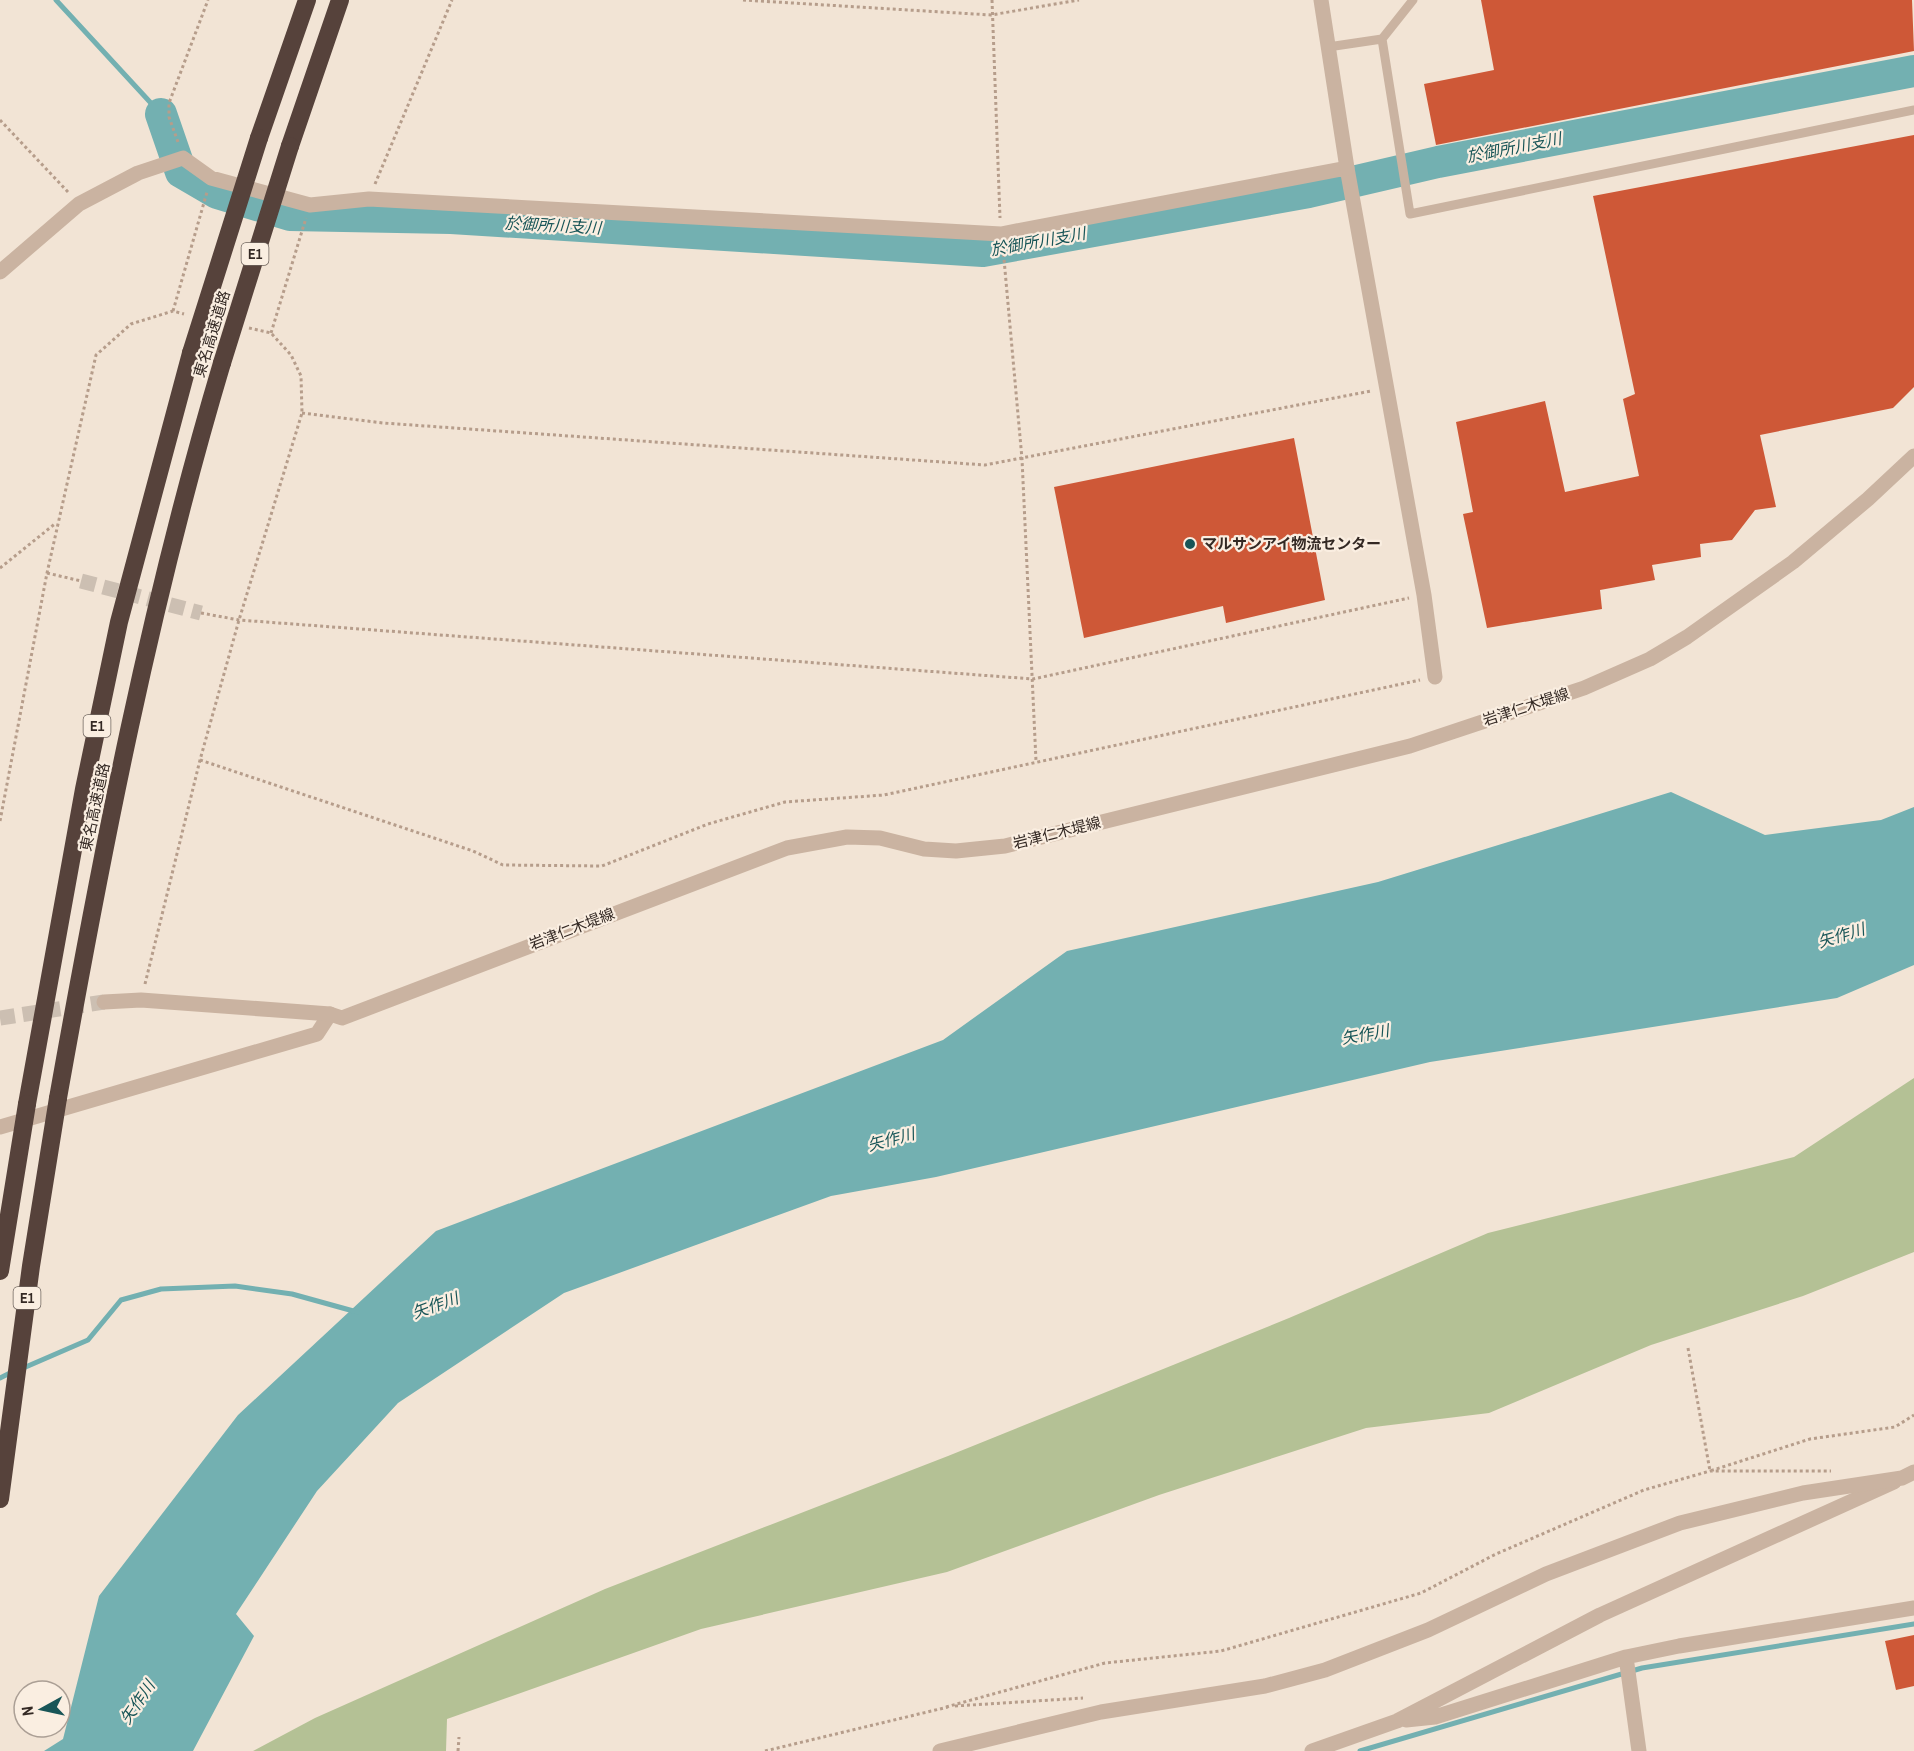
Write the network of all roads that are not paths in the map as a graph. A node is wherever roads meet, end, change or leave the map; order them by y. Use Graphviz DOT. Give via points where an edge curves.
graph roads {
  1 [pos="307,0"];
  2 [pos="340,0"];
  3 [pos="1321,0"];
  4 [pos="1413,0"];
  5 [pos="1382,39"];
  6 [pos="1328,47"];
  7 [pos="1914,110"];
  8 [pos="1347,168"];
  9 [pos="0,272"];
  10 [pos="1914,456"];
  11 [pos="1435,677"];
  12 [pos="104,1002"];
  13 [pos="330,1014"];
  14 [pos="0,1127"];
  15 [pos="0,1271"];
  16 [pos="1908,1475"];
  17 [pos="0,1499"];
  18 [pos="1914,1608"];
  19 [pos="1626,1657"];
  20 [pos="1397,1721"];
  21 [pos="940,1751"];
  22 [pos="1312,1751"];
  23 [pos="1639,1751"];
  1 -- 15 [label="highway, 東名高速道路 / E1, bridge" via="191,353 119,622 84,789"];
  2 -- 17 [label="highway, 東名高速道路 / E1, bridge" via="222,363 188,479 151,630 88,931 58,1098"];
  3 -- 6 [label="street"];
  4 -- 5 [label="lane"];
  5 -- 6 [label="lane"];
  5 -- 7 [label="lane" via="1410,214"];
  6 -- 8 [label="street"];
  8 -- 9 [label="street" via="1001,234 369,199 310,205 211,178 183,158 138,173 80,204"];
  8 -- 11 [label="street" via="1424,595"];
  10 -- 13 [label="street, 岩津仁木堤線" via="1793,562 1697,630 1650,659 1584,688 1410,746 1005,846 945,851 880,838 847,837 786,848 342,1018"];
  12 -- 13 [label="street, 岩津仁木堤線" via="141,1000"];
  13 -- 14 [label="street" via="317,1034"];
  16 -- 20 [label="street" via="1600,1615"];
  16 -- 21 [label="street" via="1803,1493 1680,1523 1546,1574 1428,1630 1325,1670 1265,1686 1101,1712"];
  18 -- 19 [label="street"];
  19 -- 20 [label="street" via="1435,1717"];
  19 -- 23 [label="street"];
  20 -- 22 [label="street"];
}
